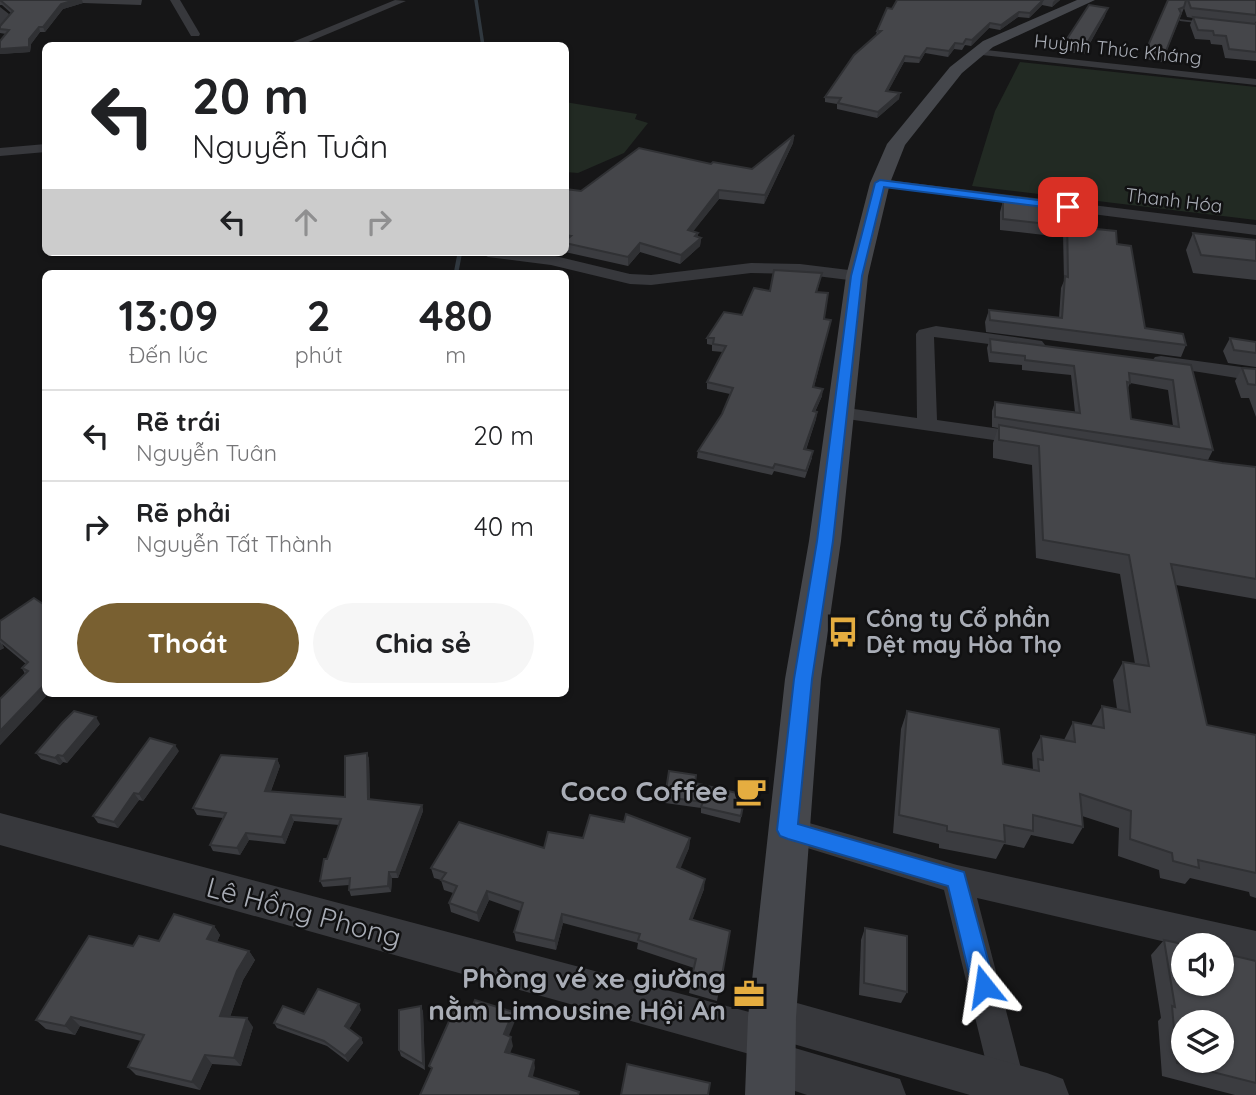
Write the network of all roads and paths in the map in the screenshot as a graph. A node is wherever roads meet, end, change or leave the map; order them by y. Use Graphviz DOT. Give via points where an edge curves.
graph roads {
  1 [pos="175,0"];
  2 [pos="1088,0"];
  3 [pos="401,1"];
  4 [pos="0,10"];
  5 [pos="1180,20"];
  6 [pos="0,24"];
  7 [pos="1218,24"];
  8 [pos="195,34"];
  9 [pos="298,42"];
  10 [pos="977,52"];
  11 [pos="1256,82"];
  12 [pos="42,148"];
  13 [pos="0,152"];
  14 [pos="880,183"];
  15 [pos="1256,230"];
  16 [pos="520,256"];
  17 [pos="857,276"];
  18 [pos="1058,349"];
  19 [pos="1149,360"];
  20 [pos="1256,374"];
  21 [pos="840,413"];
  22 [pos="927,424"];
  23 [pos="1046,442"];
  24 [pos="0,829"];
  25 [pos="788,830"];
  26 [pos="957,879"];
  27 [pos="1256,947"];
  28 [pos="771,1053"];
  29 [pos="1007,1084"];
  30 [pos="884,1095"];
  31 [pos="1047,1095"];
  1 -- 8 [label="street"];
  2 -- 10 [label="main road"];
  3 -- 9 [label="street"];
  4 -- 6 [label="street" via="4,14"];
  5 -- 7 [label="lane"];
  10 -- 11 [label="street, Huỳnh Thúc Kháng"];
  10 -- 14 [label="main road" via="956,70 896,144"];
  12 -- 13 [label="street"];
  14 -- 15 [label="street, Thanh Hóa"];
  14 -- 17 [label="main road"];
  16 -- 17 [label="street" via="630,279 751,268"];
  17 -- 21 [label="main road"];
  18 -- 22 [label="street" via="936,331 925,334"];
  19 -- 20 [label="street"];
  21 -- 22 [label="street"];
  21 -- 25 [label="main road" via="803,679"];
  22 -- 23 [label="street"];
  24 -- 28 [label="street, Lê Hồng Phong"];
  25 -- 26 [label="street"];
  25 -- 28 [label="main road"];
  26 -- 27 [label="street"];
  26 -- 29 [label="street"];
  28 -- 29 [label="street, Lê Hồng Phong"];
  28 -- 30 [label="street, Lê Hồng Phong"];
  29 -- 31 [label="street, Lê Hồng Phong"];
}
